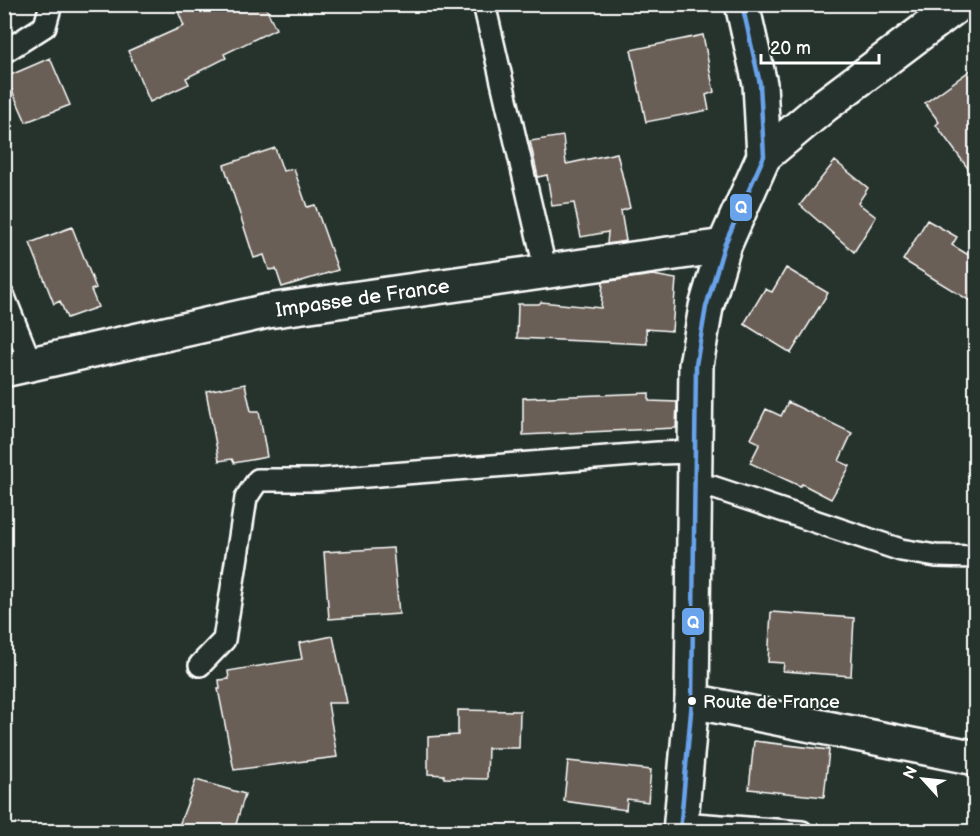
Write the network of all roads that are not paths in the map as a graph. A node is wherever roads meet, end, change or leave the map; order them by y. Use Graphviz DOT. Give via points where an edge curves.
graph roads {
  1 [pos="51,4"];
  2 [pos="484,4"];
  3 [pos="742,4"];
  4 [pos="959,4"];
  5 [pos="4,52"];
  6 [pos="764,156"];
  7 [pos="724,246"];
  8 [pos="546,272"];
  9 [pos="4,297"];
  10 [pos="18,367"];
  11 [pos="694,452"];
  12 [pos="694,488"];
  13 [pos="975,557"];
  14 [pos="200,665"];
  15 [pos="692,701"];
  16 [pos="975,758"];
  17 [pos="681,827"];
  18 [pos="802,831"];
  1 -- 5 [label="lane" via="45,26"];
  2 -- 8 [label="lane"];
  3 -- 6 [label="street" via="760,84"];
  4 -- 6 [label="street"];
  6 -- 7 [label="street"];
  7 -- 8 [label="street, Impasse de France"];
  7 -- 11 [label="street" via="706,307 696,365"];
  8 -- 10 [label="street, Impasse de France" via="268,311"];
  9 -- 10 [label="lane"];
  11 -- 12 [label="street"];
  11 -- 14 [label="lane" via="316,480 258,480 246,498 224,640"];
  12 -- 13 [label="lane" via="712,487 901,550"];
  12 -- 15 [label="street"];
  15 -- 16 [label="street"];
  15 -- 17 [label="street"];
  17 -- 18 [label="lane"];
}
